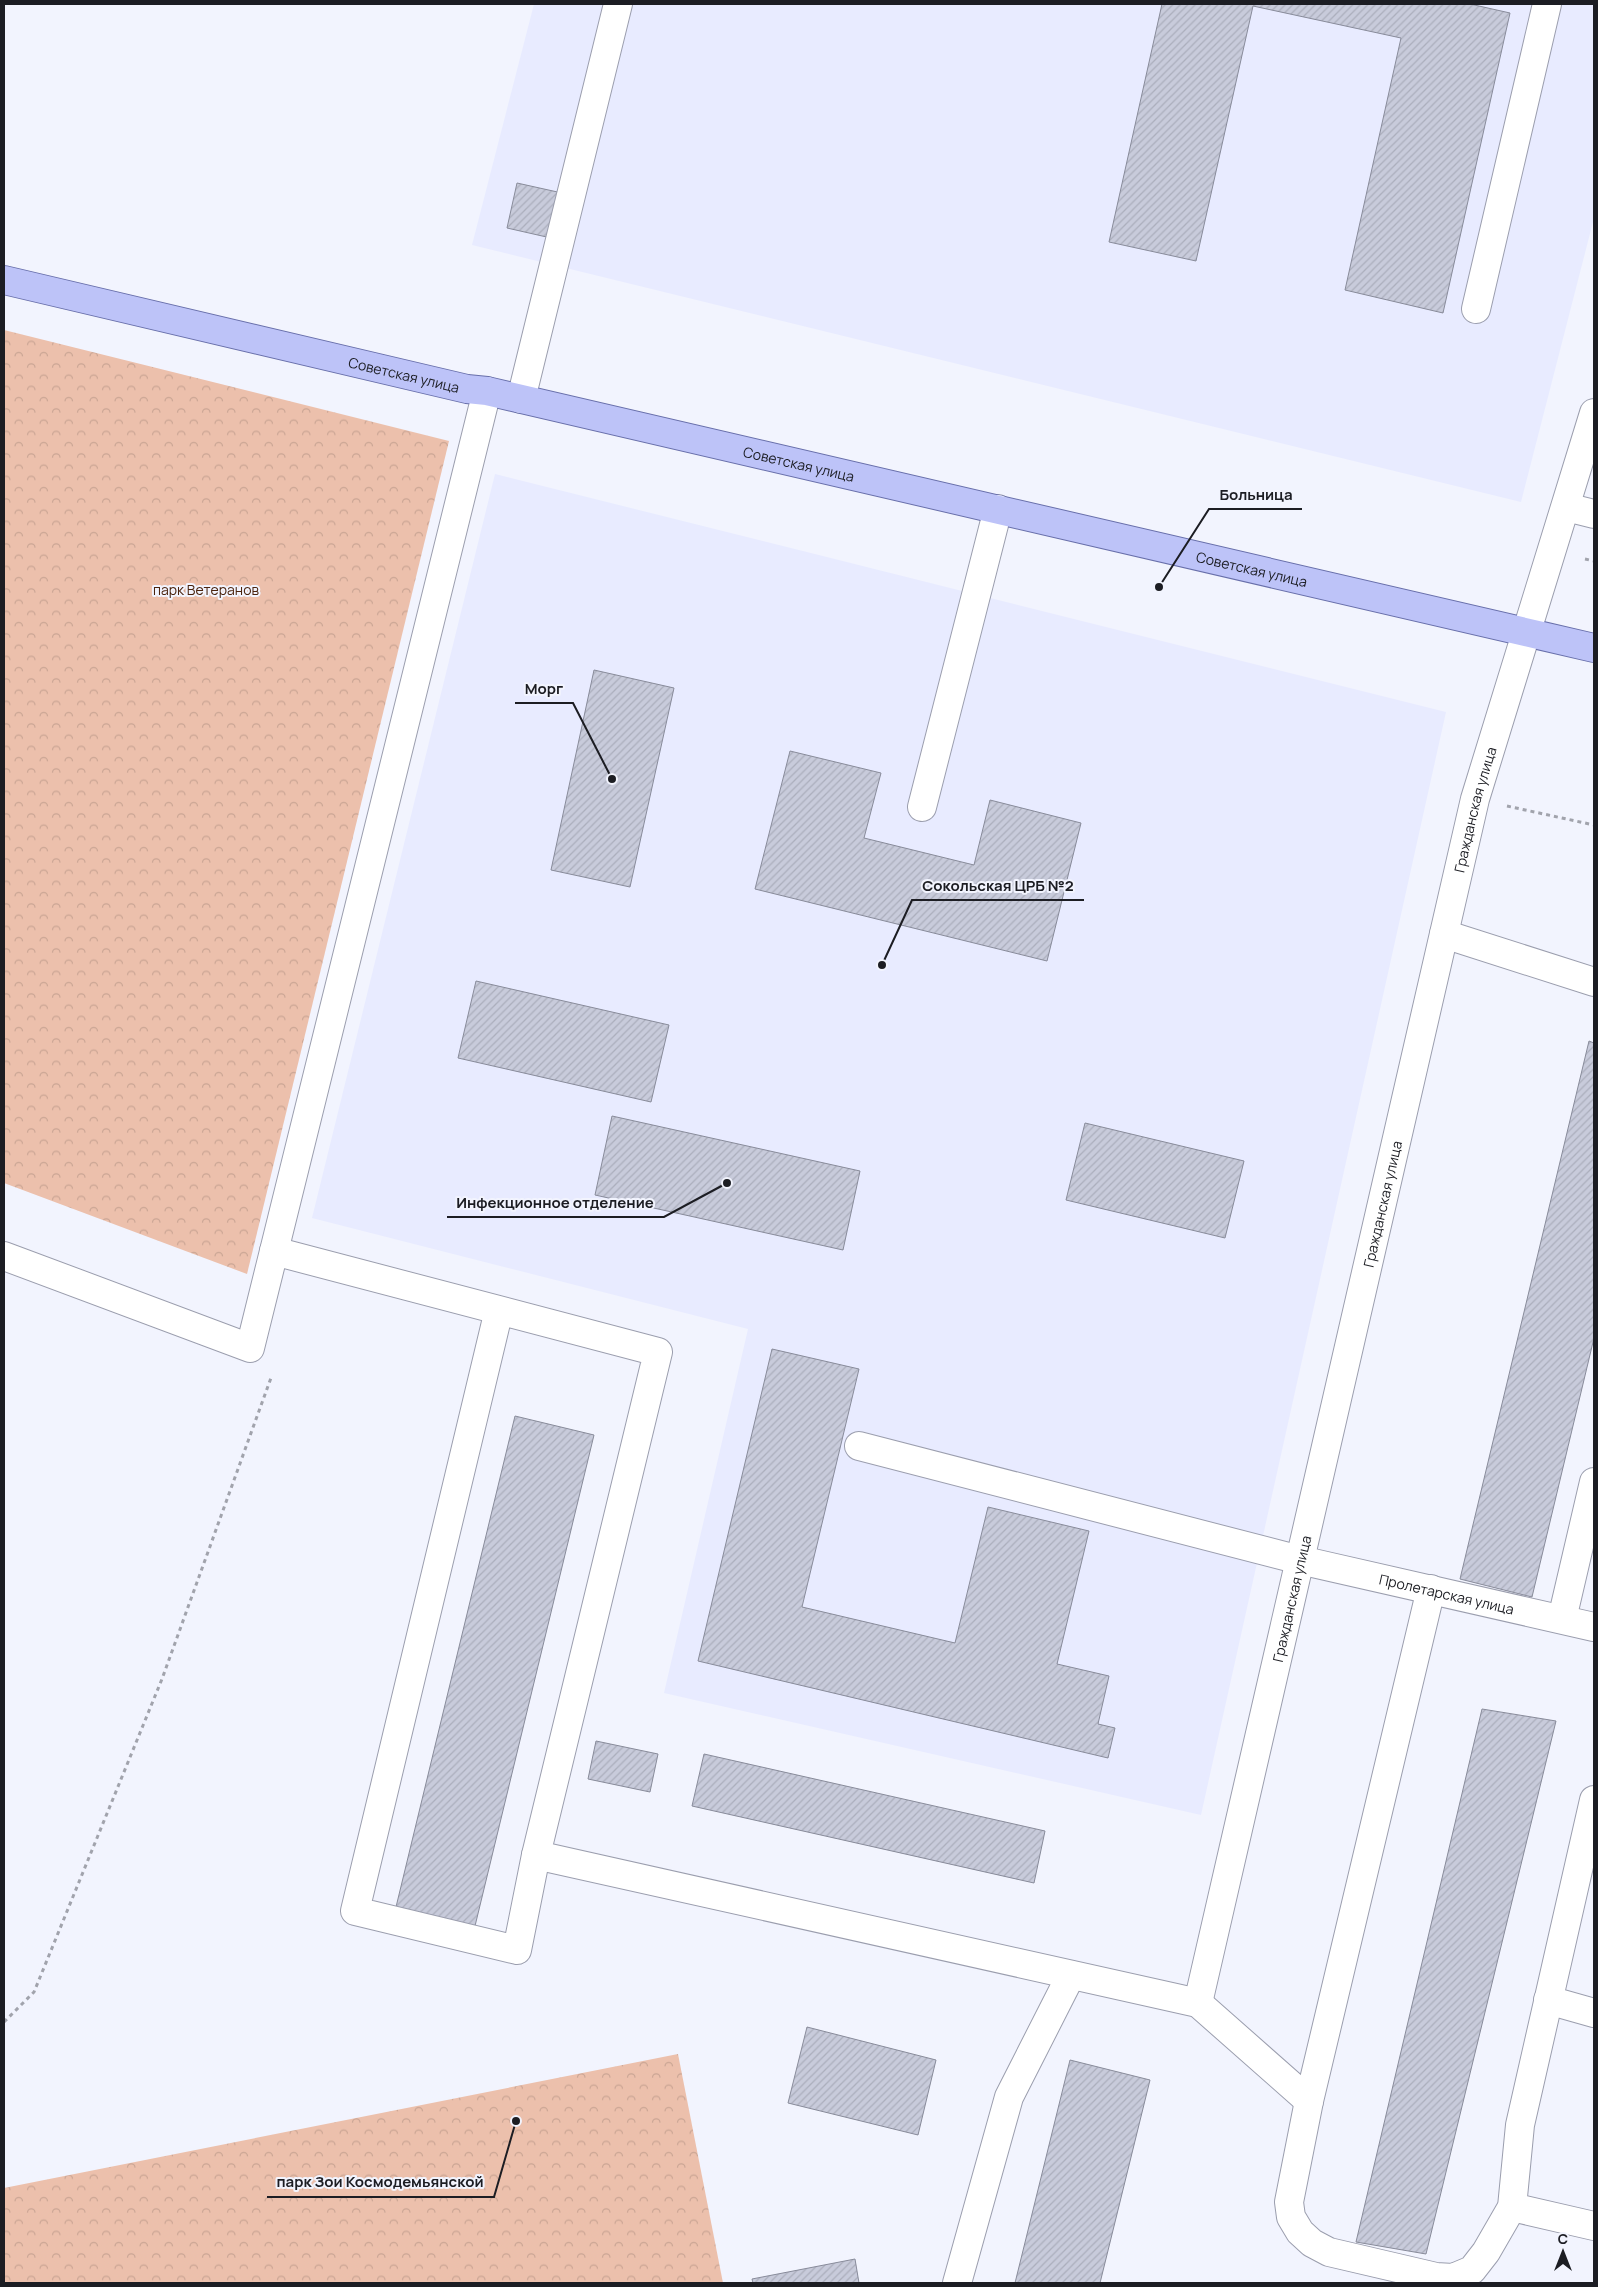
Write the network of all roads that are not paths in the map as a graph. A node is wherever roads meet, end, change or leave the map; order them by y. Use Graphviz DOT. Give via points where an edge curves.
graph roads {
  1 [pos="618,4"];
  2 [pos="1547,4"];
  3 [pos="4,280"];
  4 [pos="1476,310"];
  5 [pos="487,391"];
  6 [pos="521,399"];
  7 [pos="1594,413"];
  8 [pos="1566,507"];
  9 [pos="998,509"];
  10 [pos="1594,514"];
  11 [pos="1527,632"];
  12 [pos="1594,648"];
  13 [pos="922,807"];
  14 [pos="1444,934"];
  15 [pos="1594,982"];
  16 [pos="274,1251"];
  17 [pos="4,1256"];
  18 [pos="499,1310"];
  19 [pos="859,1446"];
  20 [pos="1594,1482"];
  21 [pos="1300,1560"];
  22 [pos="1431,1590"];
  23 [pos="1562,1619"];
  24 [pos="1594,1627"];
  25 [pos="1594,1800"];
  26 [pos="536,1855"];
  27 [pos="1071,1975"];
  28 [pos="1548,2000"];
  29 [pos="1198,2003"];
  30 [pos="1594,2013"];
  31 [pos="1308,2101"];
  32 [pos="1512,2207"];
  33 [pos="1594,2226"];
  34 [pos="957,2283"];
  1 -- 6 [label="street"];
  2 -- 4 [label="street"];
  3 -- 5 [label="main road, Советская улица"];
  5 -- 6 [label="main road, Советская улица"];
  5 -- 16 [label="street"];
  6 -- 9 [label="main road, Советская улица"];
  7 -- 8 [label="street, Гражданская улица"];
  8 -- 10 [label="street"];
  8 -- 11 [label="street, Гражданская улица"];
  9 -- 11 [label="main road, Советская улица"];
  9 -- 13 [label="street"];
  11 -- 12 [label="main road, Советская улица"];
  11 -- 14 [label="street, Гражданская улица" via="1475,799"];
  14 -- 15 [label="street"];
  14 -- 21 [label="street, Гражданская улица"];
  16 -- 17 [label="street" via="250,1348"];
  16 -- 18 [label="street"];
  18 -- 26 [label="street" via="658,1352"];
  18 -- 26 [label="street" via="355,1911 517,1950"];
  19 -- 21 [label="street, Пролетарская улица"];
  20 -- 23 [label="street"];
  21 -- 22 [label="street, Пролетарская улица"];
  21 -- 29 [label="street, Гражданская улица"];
  22 -- 23 [label="street, Пролетарская улица"];
  22 -- 31 [label="street"];
  23 -- 24 [label="street, Пролетарская улица"];
  25 -- 28 [label="street"];
  26 -- 27 [label="street"];
  27 -- 29 [label="street"];
  27 -- 34 [label="street" via="1009,2097"];
  28 -- 30 [label="street"];
  28 -- 32 [label="street" via="1520,2125"];
  29 -- 31 [label="street"];
  31 -- 32 [label="street" via="1290,2202 1291,2217 1312,2244 1329,2252 1436,2277 1453,2278 1472,2270"];
  32 -- 33 [label="street"];
}
